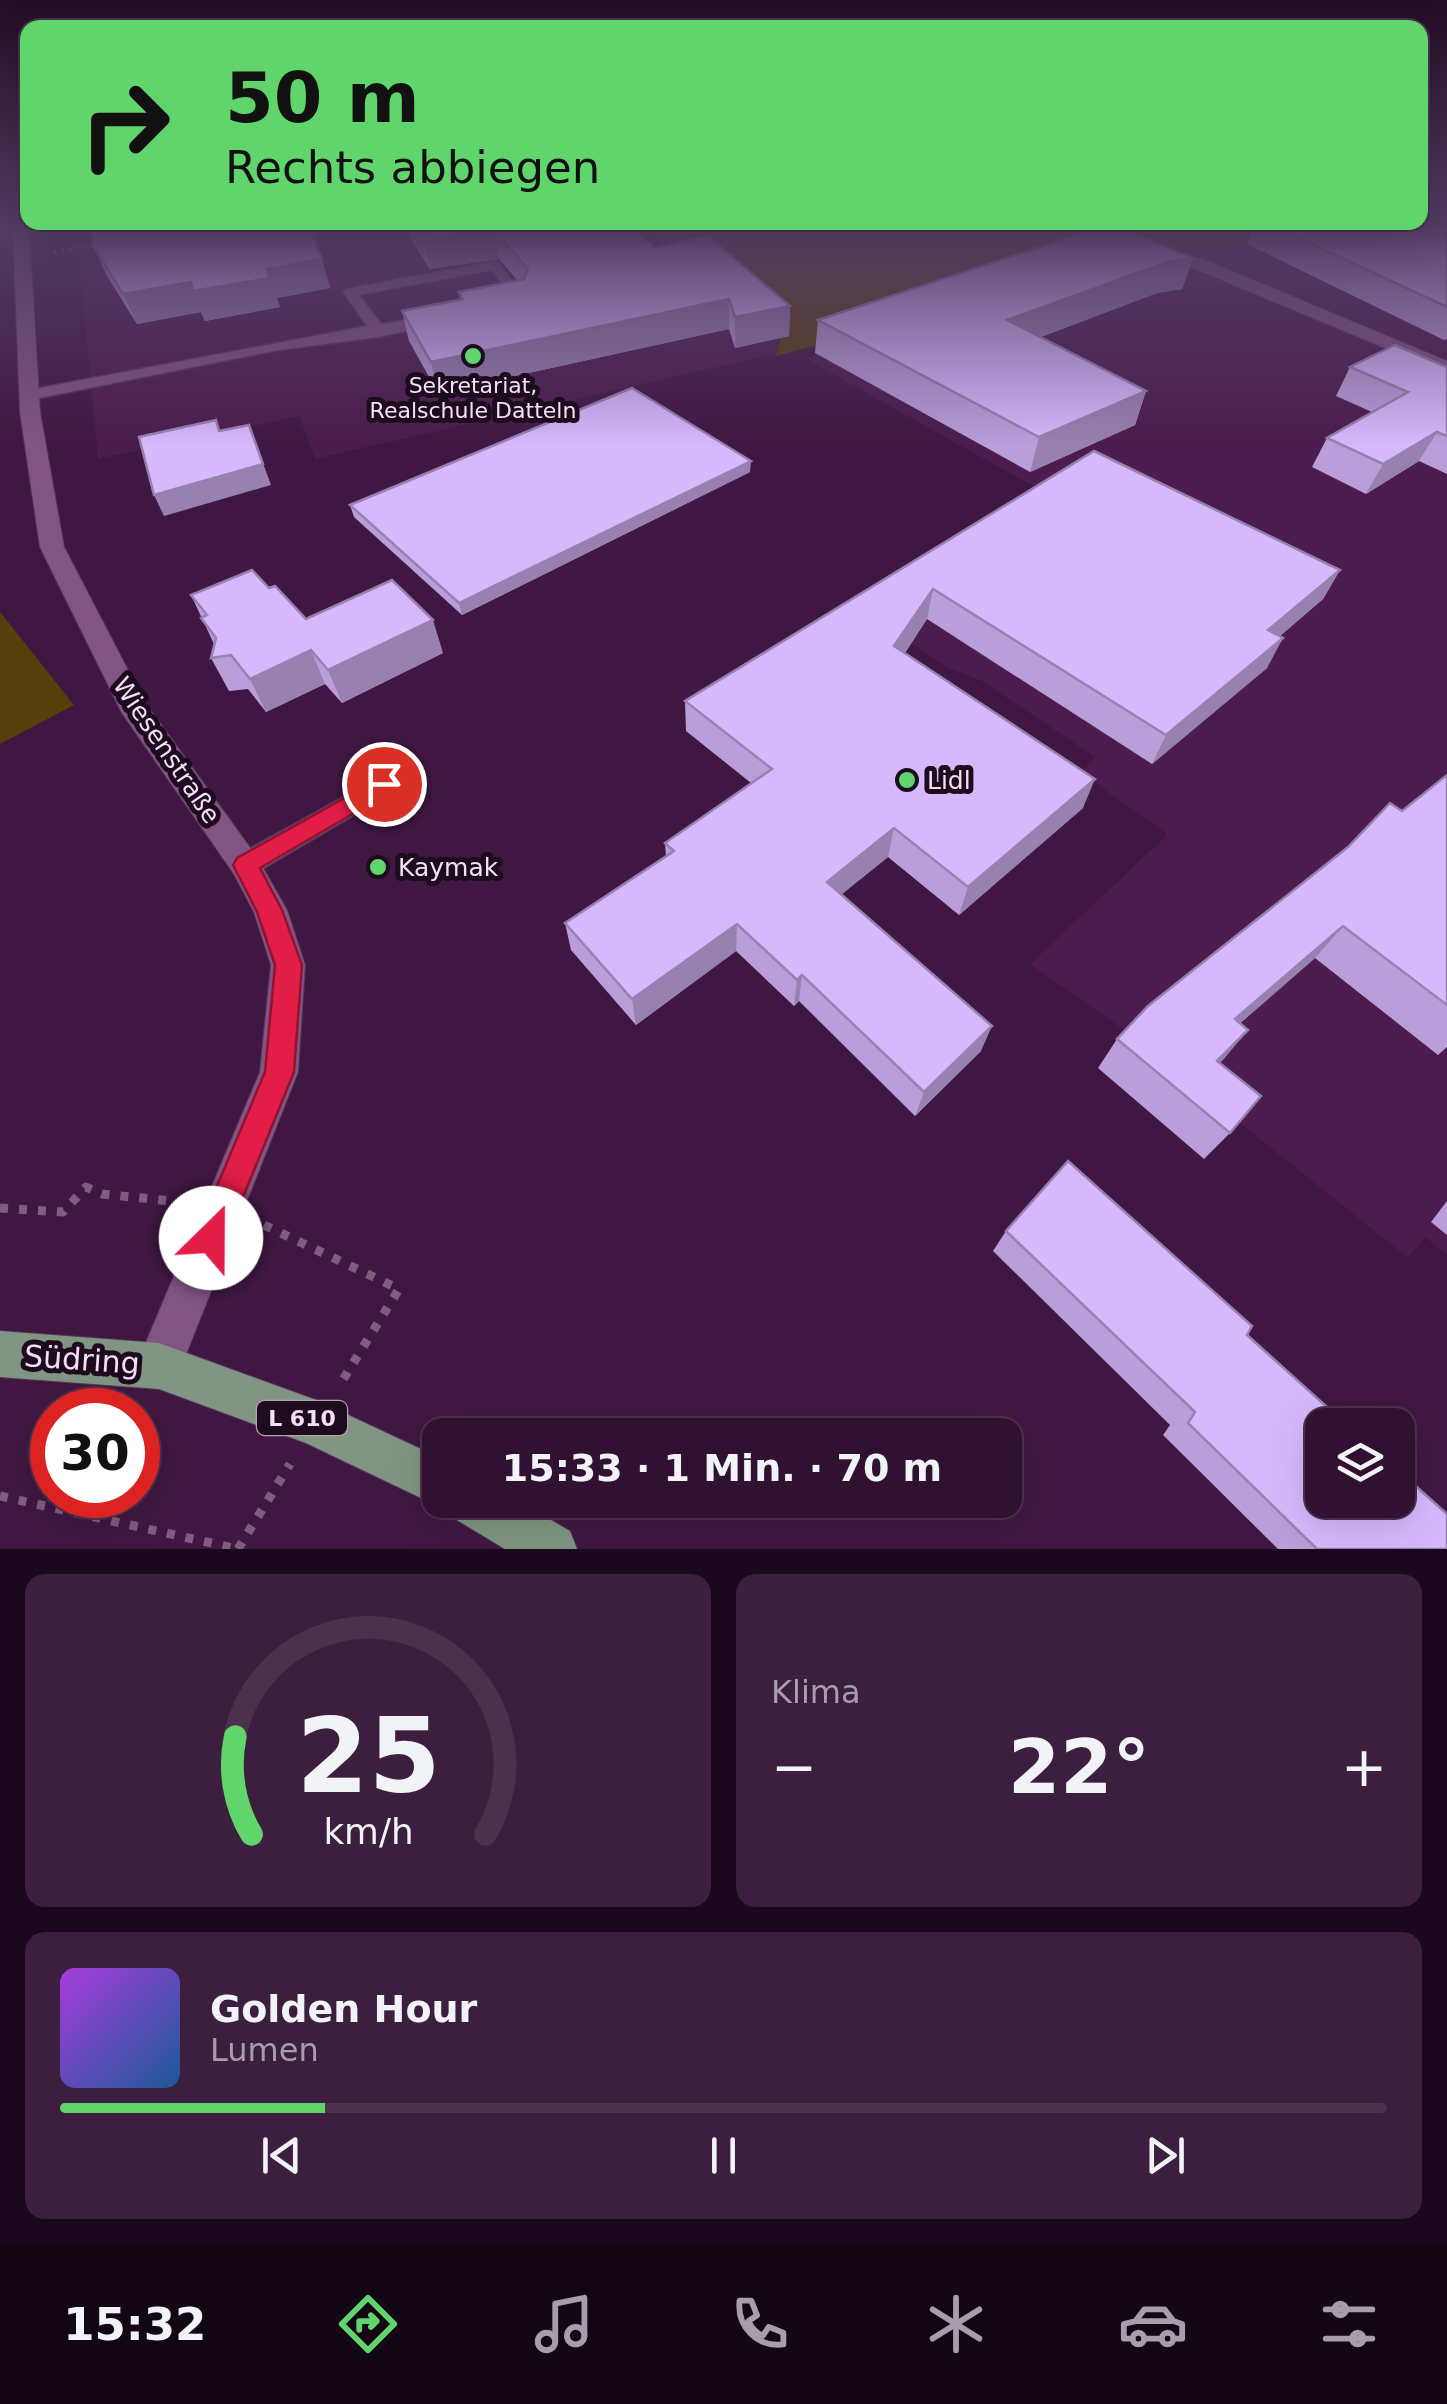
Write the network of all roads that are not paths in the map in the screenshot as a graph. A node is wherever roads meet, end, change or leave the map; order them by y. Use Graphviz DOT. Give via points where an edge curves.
graph roads {
  1 [pos="24,301"];
  2 [pos="357,301"];
  3 [pos="522,301"];
  4 [pos="1288,301"];
  5 [pos="504,306"];
  6 [pos="447,318"];
  7 [pos="379,332"];
  8 [pos="1447,368"];
  9 [pos="29,395"];
  10 [pos="384,784"];
  11 [pos="245,865"];
  12 [pos="0,1354"];
  13 [pos="159,1366"];
  14 [pos="422,1473"];
  15 [pos="500,1518"];
  16 [pos="552,1549"];
  1 -- 9 [label="street, Wiesenstraße"];
  2 -- 7 [label="lane"];
  3 -- 5 [label="lane"];
  4 -- 8 [label="street"];
  6 -- 7 [label="lane"];
  7 -- 9 [label="lane"];
  9 -- 11 [label="street, Wiesenstraße" via="52,546 132,706"];
  10 -- 11 [label="lane"];
  11 -- 13 [label="street, Wiesenstraße" via="270,910 288,965 280,1072"];
  12 -- 13 [label="main road, Südring / L 610"];
  13 -- 14 [label="main road, Südring / L 610" via="316,1423"];
  15 -- 16 [label="main road"];
}
